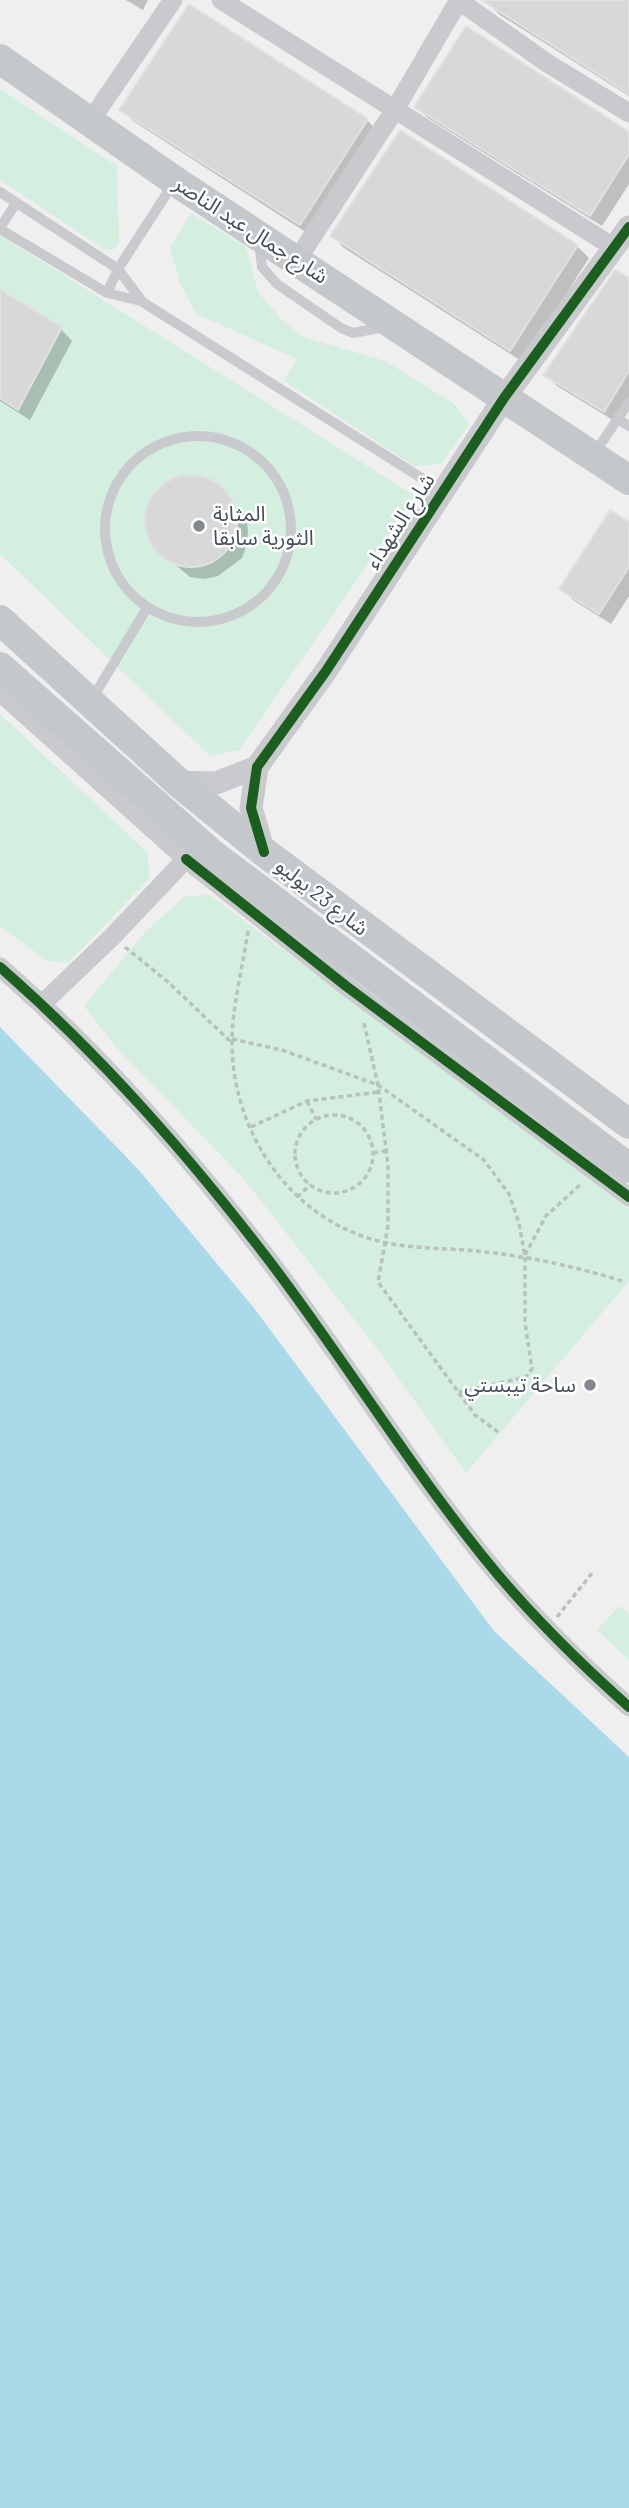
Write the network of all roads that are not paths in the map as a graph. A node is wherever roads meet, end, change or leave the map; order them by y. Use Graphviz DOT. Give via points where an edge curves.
graph roads {
  1 [pos="173,0"];
  2 [pos="221,0"];
  3 [pos="458,0"];
  4 [pos="1,59"];
  5 [pos="394,111"];
  6 [pos="629,113"];
  7 [pos="91,120"];
  8 [pos="175,181"];
  9 [pos="0,192"];
  10 [pos="16,203"];
  11 [pos="629,227"];
  12 [pos="0,228"];
  13 [pos="258,235"];
  14 [pos="619,251"];
  15 [pos="297,260"];
  16 [pos="118,270"];
  17 [pos="107,293"];
  18 [pos="141,301"];
  19 [pos="395,325"];
  20 [pos="504,398"];
  21 [pos="629,402"];
  22 [pos="618,419"];
  23 [pos="629,426"];
  24 [pos="593,456"];
  25 [pos="629,480"];
  26 [pos="442,491"];
  27 [pos="146,608"];
  28 [pos="0,621"];
  29 [pos="0,667"];
  30 [pos="0,692"];
  31 [pos="89,702"];
  32 [pos="257,766"];
  33 [pos="178,782"];
  34 [pos="264,852"];
  35 [pos="186,859"];
  36 [pos="341,966"];
  37 [pos="0,967"];
  38 [pos="42,1004"];
  39 [pos="629,1124"];
  40 [pos="629,1168"];
  41 [pos="629,1197"];
  42 [pos="629,1707"];
  1 -- 7 [label="street"];
  2 -- 5 [label="street"];
  3 -- 5 [label="street"];
  3 -- 6 [label="street"];
  4 -- 7 [label="main road, شارع جمال عبد الناصر"];
  5 -- 14 [label="street"];
  5 -- 15 [label="street"];
  7 -- 8 [label="main road, شارع جمال عبد الناصر"];
  8 -- 13 [label="main road, شارع جمال عبد الناصر"];
  8 -- 16 [label="lane"];
  9 -- 10 [label="lane"];
  10 -- 12 [label="lane"];
  10 -- 16 [label="lane"];
  11 -- 14 [label="street, شارع الشهداء"];
  12 -- 17 [label="lane"];
  13 -- 15 [label="main road, شارع جمال عبد الناصر"];
  13 -- 19 [label="lane" via="262,267 277,284 341,328 353,333"];
  14 -- 20 [label="street, شارع الشهداء"];
  15 -- 19 [label="main road, شارع جمال عبد الناصر"];
  16 -- 17 [label="lane"];
  16 -- 18 [label="lane"];
  17 -- 18 [label="lane"];
  18 -- 26 [label="lane"];
  19 -- 20 [label="main road, شارع جمال عبد الناصر"];
  20 -- 24 [label="main road, شارع جمال عبد الناصر"];
  20 -- 26 [label="street, شارع الشهداء"];
  21 -- 22 [label="lane"];
  22 -- 23 [label="lane"];
  22 -- 24 [label="lane"];
  24 -- 25 [label="main road, شارع جمال عبد الناصر"];
  26 -- 32 [label="street, شارع الشهداء" via="326,671"];
  27 -- 27 [label="lane" via="186,623 197,622 228,619 265,597 288,562 293,520 280,480 250,450 211,435 169,439 132,461 109,496 104,538 117,578"];
  27 -- 31 [label="lane"];
  28 -- 31 [label="main road, شارع 23 يوليو"];
  29 -- 36 [label="main road, شارع 23 يوليو"];
  30 -- 35 [label="street"];
  31 -- 33 [label="main road, شارع 23 يوليو"];
  32 -- 33 [label="street, شارع الشهداء" via="228,781"];
  32 -- 34 [label="street, شارع الشهداء" via="251,807"];
  33 -- 34 [label="main road, شارع 23 يوليو"];
  34 -- 39 [label="main road, شارع 23 يوليو"];
  35 -- 36 [label="street" via="251,911"];
  35 -- 38 [label="street"];
  36 -- 40 [label="main road, شارع 23 يوليو"];
  36 -- 41 [label="street" via="357,993"];
  37 -- 38 [label="street"];
  38 -- 42 [label="street" via="121,1082 271,1263 456,1521 547,1629"];
}
